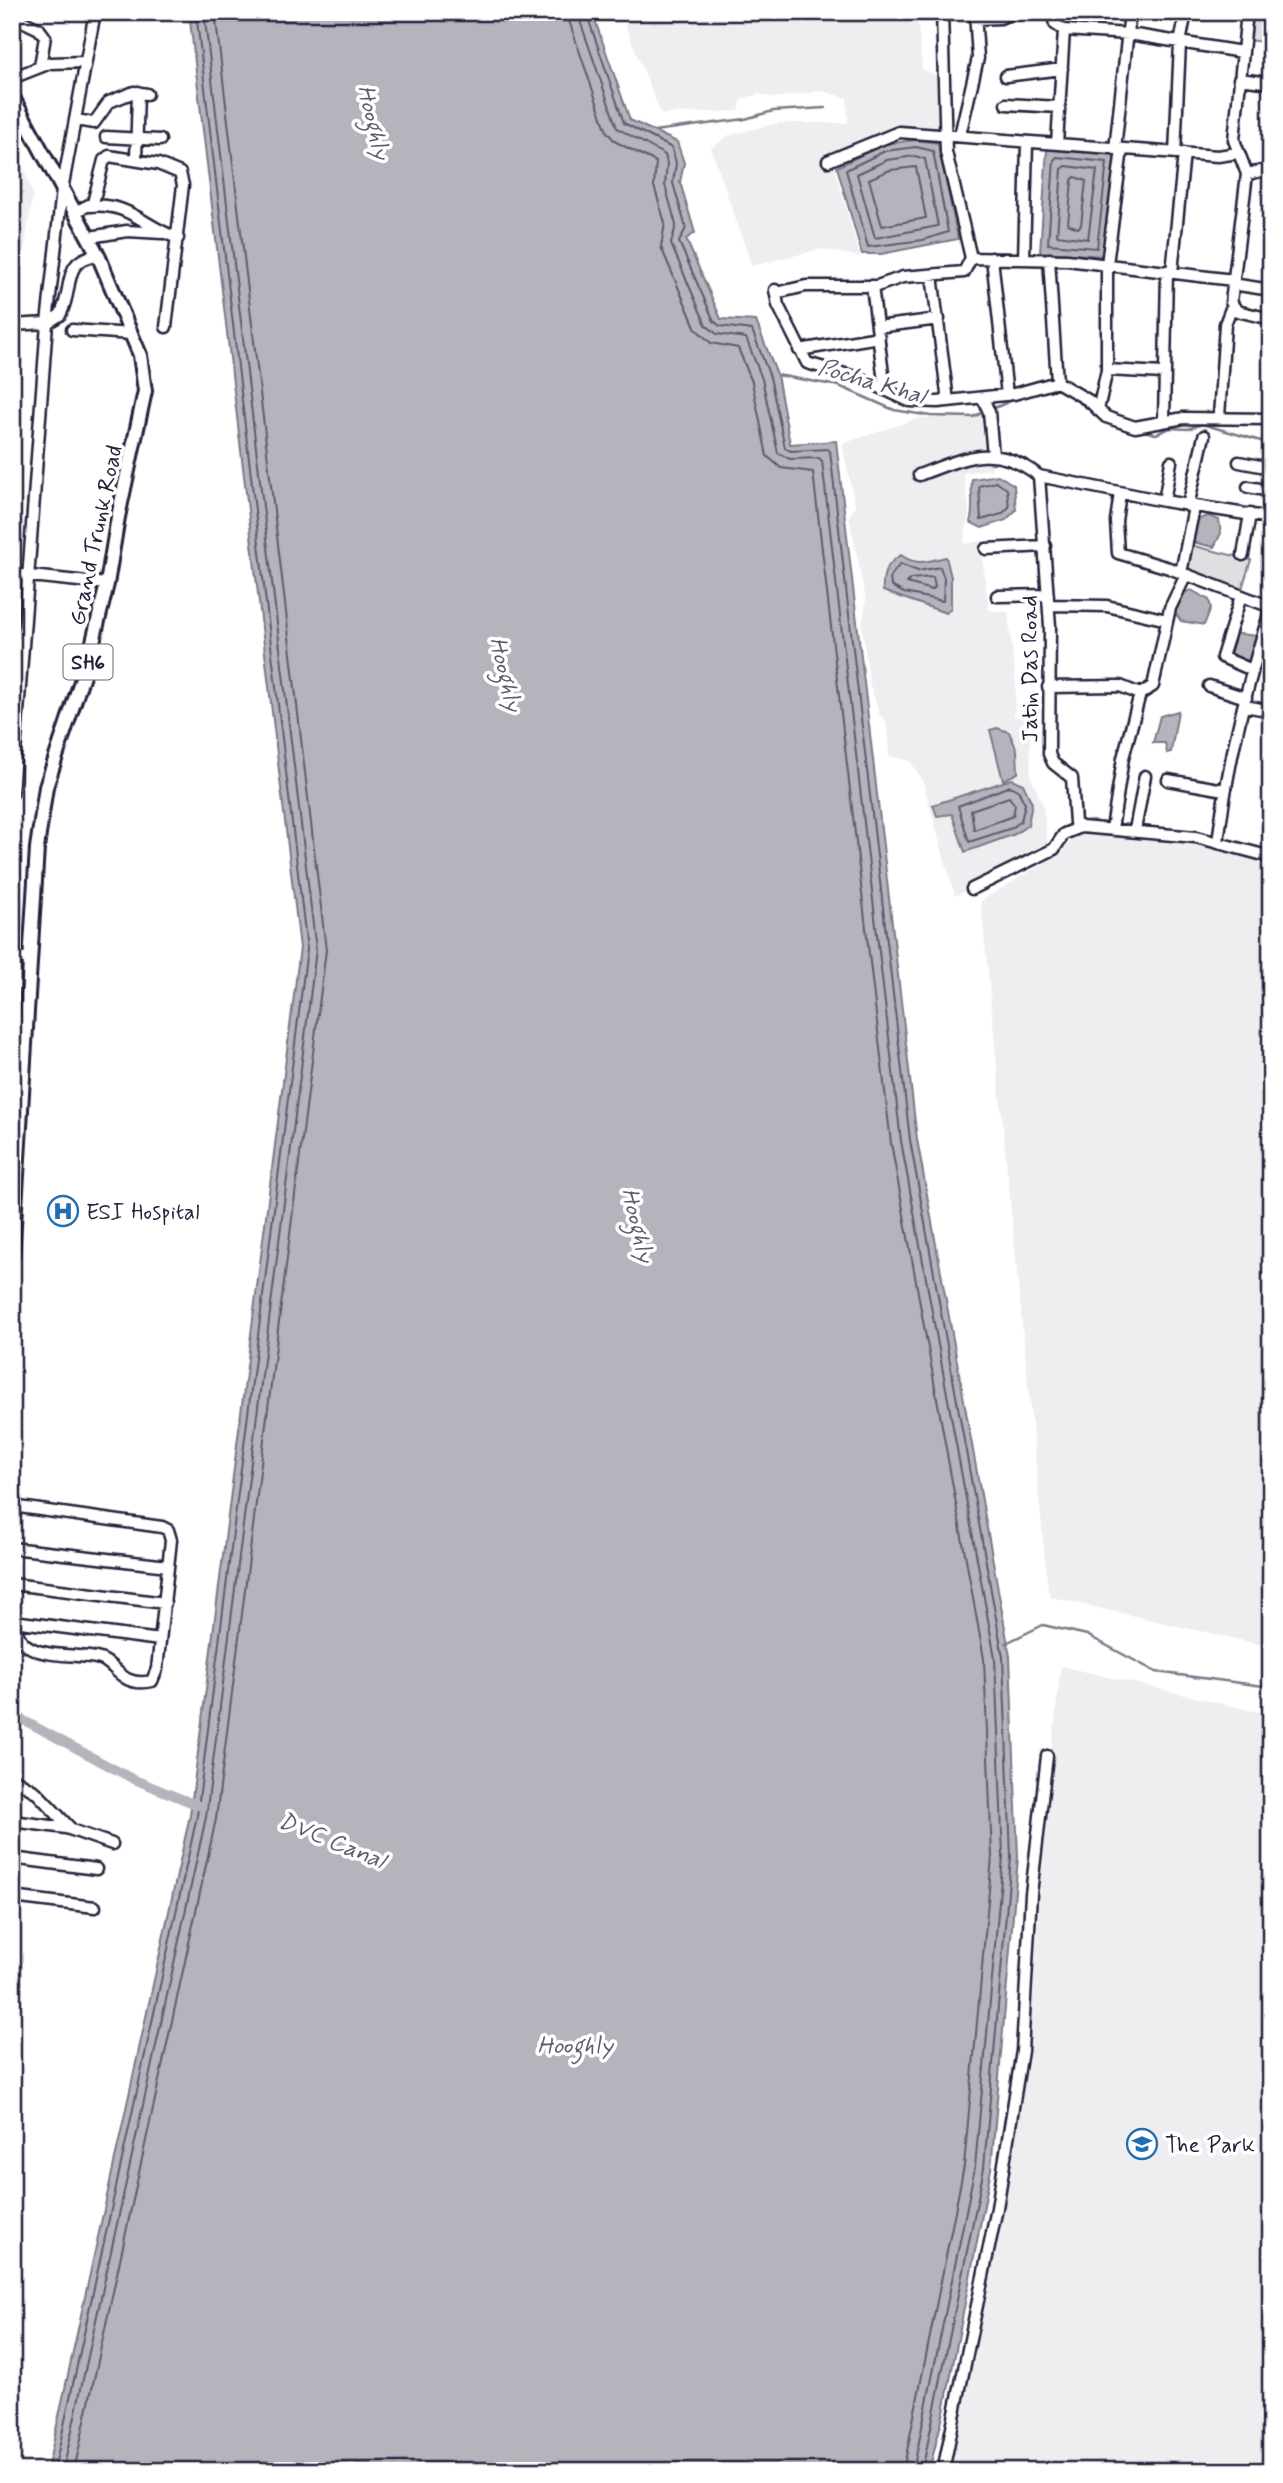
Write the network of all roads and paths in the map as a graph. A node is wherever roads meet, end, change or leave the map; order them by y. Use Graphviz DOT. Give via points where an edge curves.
graph roads {
  1 [pos="17,12"];
  2 [pos="95,12"];
  3 [pos="942,12"];
  4 [pos="1014,12"];
  5 [pos="1052,12"];
  6 [pos="1130,12"];
  7 [pos="1186,12"];
  8 [pos="1247,12"];
  9 [pos="975,15"];
  10 [pos="1064,30"];
  11 [pos="1129,34"];
  12 [pos="1180,43"];
  13 [pos="1242,52"];
  14 [pos="86,62"];
  15 [pos="40,66"];
  16 [pos="1062,69"];
  17 [pos="1006,76"];
  18 [pos="12,78"];
  19 [pos="1239,79"];
  20 [pos="1271,83"];
  21 [pos="12,96"];
  22 [pos="1006,104"];
  23 [pos="1059,107"];
  24 [pos="76,120"];
  25 [pos="945,134"];
  26 [pos="960,135"];
  27 [pos="106,137"];
  28 [pos="136,138"];
  29 [pos="160,140"];
  30 [pos="1027,143"];
  31 [pos="1057,144"];
  32 [pos="1118,149"];
  33 [pos="1180,153"];
  34 [pos="1238,153"];
  35 [pos="136,159"];
  36 [pos="828,161"];
  37 [pos="1271,169"];
  38 [pos="1247,174"];
  39 [pos="62,190"];
  40 [pos="90,206"];
  41 [pos="75,212"];
  42 [pos="163,233"];
  43 [pos="90,237"];
  44 [pos="178,238"];
  45 [pos="99,255"];
  46 [pos="971,258"];
  47 [pos="992,258"];
  48 [pos="1024,259"];
  49 [pos="1049,259"];
  50 [pos="1107,264"];
  51 [pos="1169,272"];
  52 [pos="932,275"];
  53 [pos="1232,282"];
  54 [pos="872,286"];
  55 [pos="1271,290"];
  56 [pos="1232,306"];
  57 [pos="939,319"];
  58 [pos="1271,319"];
  59 [pos="47,323"];
  60 [pos="12,325"];
  61 [pos="166,327"];
  62 [pos="72,330"];
  63 [pos="878,332"];
  64 [pos="132,334"];
  65 [pos="799,350"];
  66 [pos="1107,370"];
  67 [pos="1164,373"];
  68 [pos="1058,382"];
  69 [pos="885,390"];
  70 [pos="1007,395"];
  71 [pos="983,398"];
  72 [pos="948,401"];
  73 [pos="1098,410"];
  74 [pos="1219,417"];
  75 [pos="1271,419"];
  76 [pos="1164,420"];
  77 [pos="1204,436"];
  78 [pos="993,455"];
  79 [pos="1171,462"];
  80 [pos="1239,462"];
  81 [pos="1271,468"];
  82 [pos="919,475"];
  83 [pos="1040,476"];
  84 [pos="1248,487"];
  85 [pos="1271,491"];
  86 [pos="1120,494"];
  87 [pos="1164,501"];
  88 [pos="1191,506"];
  89 [pos="1250,514"];
  90 [pos="1271,518"];
  91 [pos="1045,546"];
  92 [pos="986,549"];
  93 [pos="1243,555"];
  94 [pos="12,574"];
  95 [pos="27,574"];
  96 [pos="1183,574"];
  97 [pos="107,584"];
  98 [pos="997,596"];
  99 [pos="1241,596"];
  100 [pos="1048,600"];
  101 [pos="1271,608"];
  102 [pos="1167,620"];
  103 [pos="1252,670"];
  104 [pos="1209,686"];
  105 [pos="1048,687"];
  106 [pos="1140,694"];
  107 [pos="1245,702"];
  108 [pos="1271,711"];
  109 [pos="1145,776"];
  110 [pos="1168,780"];
  111 [pos="1224,790"];
  112 [pos="12,794"];
  113 [pos="1081,827"];
  114 [pos="1112,829"];
  115 [pos="1135,830"];
  116 [pos="1218,843"];
  117 [pos="1271,857"];
  118 [pos="972,889"];
  119 [pos="12,955"];
  120 [pos="31,960"];
  121 [pos="14,1213"];
  122 [pos="12,1257"];
  123 [pos="12,1506"];
  124 [pos="12,1548"];
  125 [pos="168,1566"];
  126 [pos="12,1584"];
  127 [pos="165,1603"];
  128 [pos="13,1621"];
  129 [pos="160,1640"];
  130 [pos="1047,1756"];
  131 [pos="12,1778"];
  132 [pos="12,1821"];
  133 [pos="72,1830"];
  134 [pos="112,1844"];
  135 [pos="12,1858"];
  136 [pos="96,1869"];
  137 [pos="12,1897"];
  138 [pos="95,1907"];
  139 [pos="943,2471"];
  1 -- 15 [label="street" via="20,20 46,37"];
  2 -- 14 [label="street"];
  3 -- 25 [label="street"];
  4 -- 9 [label="street" via="1000,18"];
  5 -- 10 [label="street" via="1055,24"];
  6 -- 11 [label="street"];
  7 -- 12 [label="street"];
  8 -- 13 [label="street"];
  9 -- 26 [label="street" via="978,58"];
  10 -- 11 [label="street"];
  10 -- 16 [label="street"];
  11 -- 12 [label="street"];
  11 -- 32 [label="street"];
  12 -- 13 [label="street"];
  12 -- 33 [label="street"];
  13 -- 19 [label="street"];
  14 -- 15 [label="street"];
  14 -- 24 [label="street"];
  15 -- 18 [label="street"];
  16 -- 17 [label="street"];
  16 -- 23 [label="street"];
  19 -- 20 [label="street"];
  19 -- 34 [label="street" via="1234,140"];
  21 -- 39 [label="main road, Grand Trunk Road / SH6"];
  22 -- 23 [label="street"];
  23 -- 31 [label="street"];
  24 -- 28 [label="street" via="94,123 109,102 143,93"];
  24 -- 39 [label="street"];
  25 -- 26 [label="street"];
  25 -- 36 [label="street" via="899,132"];
  25 -- 46 [label="street"];
  26 -- 30 [label="street"];
  27 -- 28 [label="street"];
  28 -- 29 [label="street"];
  28 -- 35 [label="street"];
  30 -- 31 [label="street"];
  30 -- 48 [label="street"];
  31 -- 32 [label="street"];
  32 -- 33 [label="street"];
  32 -- 50 [label="street"];
  33 -- 34 [label="street"];
  33 -- 51 [label="street"];
  34 -- 38 [label="street"];
  35 -- 40 [label="street" via="106,157"];
  35 -- 44 [label="street" via="180,173"];
  37 -- 38 [label="street"];
  38 -- 53 [label="street"];
  39 -- 41 [label="main road, Grand Trunk Road / SH6"];
  39 -- 59 [label="street"];
  40 -- 41 [label="street"];
  40 -- 42 [label="street" via="132,213"];
  41 -- 43 [label="main road, Grand Trunk Road / SH6"];
  42 -- 43 [label="street" via="127,231"];
  42 -- 44 [label="street"];
  43 -- 45 [label="main road, Grand Trunk Road / SH6"];
  44 -- 61 [label="street"];
  45 -- 59 [label="street" via="75,264 63,308"];
  45 -- 64 [label="main road, Grand Trunk Road / SH6"];
  46 -- 47 [label="street"];
  46 -- 52 [label="street" via="964,272"];
  47 -- 48 [label="street"];
  47 -- 70 [label="street"];
  48 -- 49 [label="street"];
  49 -- 50 [label="street"];
  49 -- 68 [label="street"];
  50 -- 51 [label="street"];
  50 -- 66 [label="street"];
  51 -- 53 [label="street"];
  51 -- 67 [label="street"];
  52 -- 54 [label="street"];
  52 -- 57 [label="street"];
  53 -- 55 [label="street"];
  53 -- 56 [label="street"];
  54 -- 63 [label="street"];
  54 -- 65 [label="street" via="806,286 775,292"];
  56 -- 58 [label="street"];
  56 -- 74 [label="street" via="1225,324"];
  57 -- 63 [label="street"];
  57 -- 72 [label="street"];
  59 -- 60 [label="street"];
  59 -- 95 [label="street"];
  62 -- 64 [label="street"];
  63 -- 65 [label="street"];
  63 -- 69 [label="street"];
  64 -- 97 [label="main road, Grand Trunk Road / SH6" via="145,391"];
  65 -- 69 [label="street" via="811,367 862,379"];
  66 -- 67 [label="street"];
  66 -- 73 [label="street"];
  67 -- 76 [label="street"];
  68 -- 70 [label="street"];
  68 -- 73 [label="street"];
  69 -- 72 [label="street" via="901,400"];
  70 -- 71 [label="street"];
  71 -- 72 [label="street"];
  71 -- 78 [label="street"];
  73 -- 76 [label="street" via="1135,427"];
  74 -- 75 [label="street"];
  74 -- 76 [label="street"];
  77 -- 88 [label="street"];
  78 -- 82 [label="street" via="967,457"];
  78 -- 83 [label="street" via="1019,460"];
  79 -- 87 [label="street"];
  80 -- 81 [label="street"];
  83 -- 86 [label="street"];
  83 -- 91 [label="street, Jatin Das Road"];
  84 -- 85 [label="street"];
  86 -- 87 [label="street"];
  86 -- 96 [label="street" via="1118,553"];
  87 -- 88 [label="street"];
  88 -- 89 [label="street"];
  88 -- 96 [label="street"];
  89 -- 90 [label="street"];
  89 -- 93 [label="street"];
  91 -- 92 [label="street"];
  91 -- 100 [label="street, Jatin Das Road"];
  94 -- 95 [label="street"];
  95 -- 97 [label="street"];
  95 -- 112 [label="street"];
  96 -- 99 [label="street"];
  96 -- 102 [label="street"];
  97 -- 120 [label="main road, Grand Trunk Road / SH6" via="90,654 46,787 37,848"];
  98 -- 100 [label="street"];
  99 -- 101 [label="street"];
  99 -- 103 [label="street" via="1222,657"];
  100 -- 102 [label="street" via="1107,606"];
  100 -- 105 [label="street, Jatin Das Road"];
  101 -- 103 [label="street"];
  102 -- 106 [label="street" via="1153,686"];
  103 -- 107 [label="street"];
  104 -- 107 [label="street"];
  105 -- 106 [label="street" via="1120,686"];
  105 -- 113 [label="street, Jatin Das Road" via="1049,759 1072,778 1075,823"];
  106 -- 114 [label="street"];
  107 -- 108 [label="street"];
  107 -- 111 [label="street"];
  109 -- 115 [label="street"];
  110 -- 111 [label="street"];
  111 -- 116 [label="street"];
  113 -- 114 [label="street"];
  113 -- 118 [label="street" via="1064,834 1054,849"];
  114 -- 115 [label="street"];
  115 -- 116 [label="street"];
  116 -- 117 [label="street"];
  119 -- 120 [label="street"];
  120 -- 121 [label="main road, Grand Trunk Road / SH6"];
  121 -- 122 [label="main road, Grand Trunk Road / SH6"];
  123 -- 125 [label="street" via="162,1527 170,1534"];
  124 -- 125 [label="street"];
  125 -- 127 [label="street"];
  126 -- 127 [label="street"];
  127 -- 129 [label="street"];
  128 -- 129 [label="street"];
  128 -- 129 [label="street" via="22,1642 33,1648 104,1660 117,1674 140,1682 155,1678"];
  130 -- 139 [label="street" via="1031,1894 1022,2051 997,2208"];
  131 -- 133 [label="street" via="36,1792"];
  132 -- 133 [label="street"];
  133 -- 134 [label="street"];
  135 -- 136 [label="street"];
  137 -- 138 [label="street"];
}
